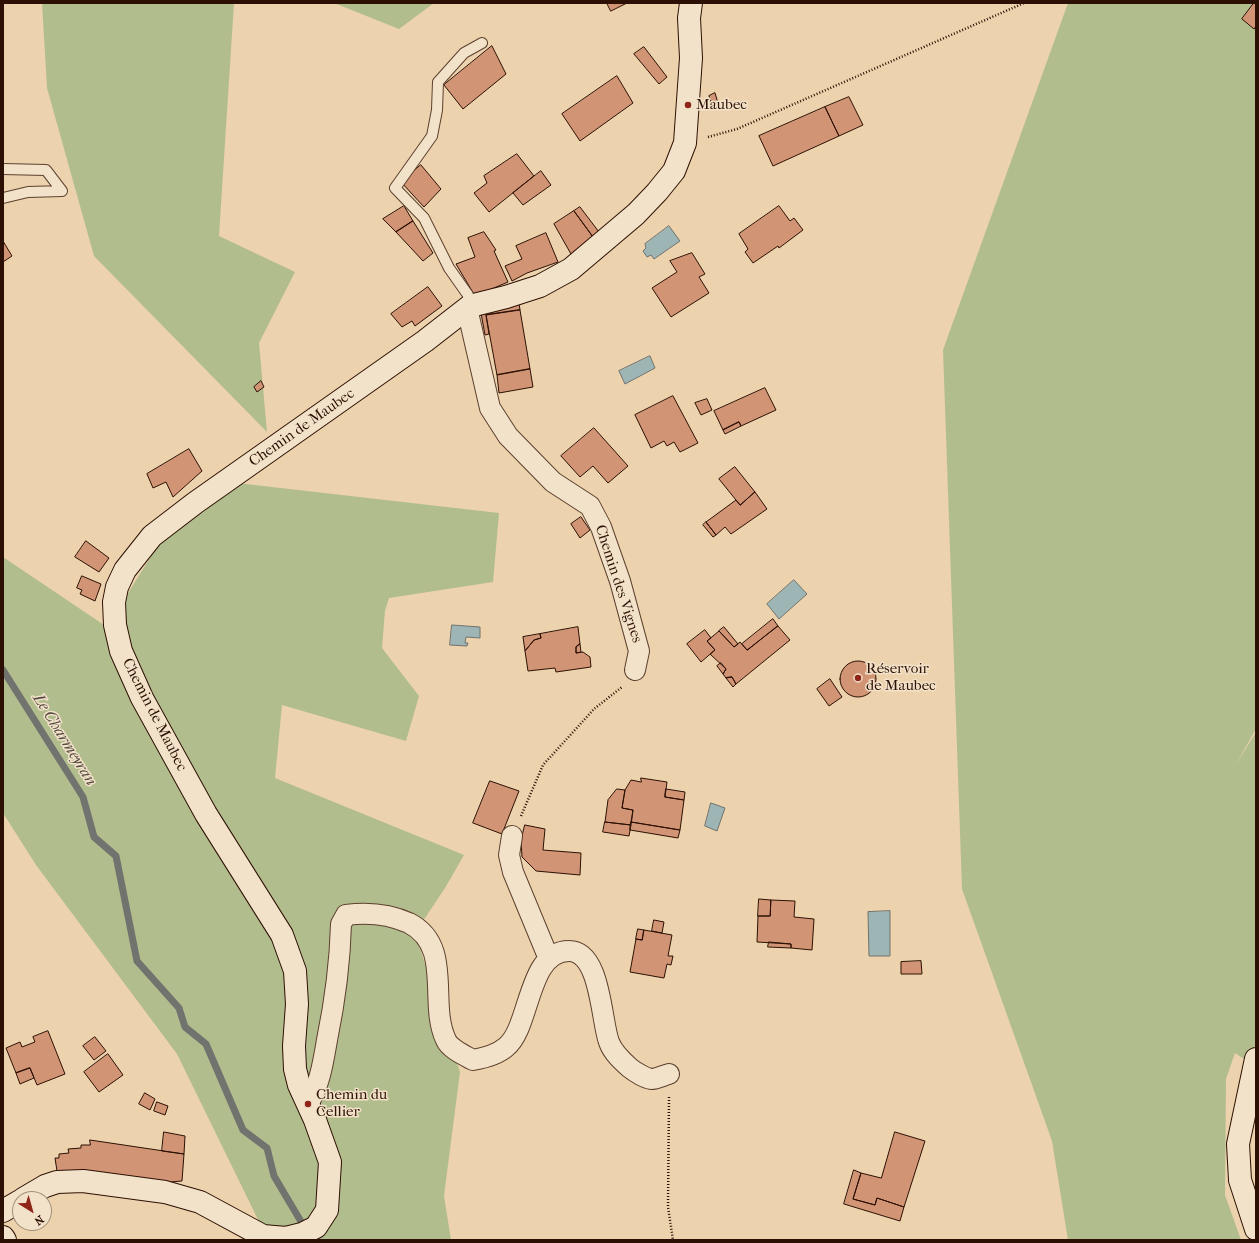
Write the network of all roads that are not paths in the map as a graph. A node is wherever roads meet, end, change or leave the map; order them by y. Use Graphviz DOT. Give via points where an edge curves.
graph roads {
  1 [pos="691,3"];
  2 [pos="482,43"];
  3 [pos="3,169"];
  4 [pos="3,198"];
  5 [pos="470,306"];
  6 [pos="635,670"];
  7 [pos="512,836"];
  8 [pos="549,959"];
  9 [pos="1256,1059"];
  10 [pos="669,1074"];
  11 [pos="308,1104"];
  12 [pos="37,1191"];
  13 [pos="12,1206"];
  14 [pos="3,1211"];
  15 [pos="1256,1229"];
  16 [pos="3,1237"];
  17 [pos="5,1240"];
  1 -- 5 [label="street, Chemin de Maubec" via="688,18 691,58 685,142 674,171 636,214 571,268 540,286"];
  2 -- 5 [label="lane" via="464,53 438,82 437,110 432,136 395,188 424,218 449,268 468,295"];
  3 -- 4 [label="lane" via="46,170 62,191 28,192"];
  5 -- 6 [label="street, Chemin des Vignes" via="468,317 490,408 508,436 553,482 590,506 601,527 620,581 639,651"];
  5 -- 11 [label="street, Chemin de Maubec" via="425,341 194,503 152,536 125,570 117,587 114,602 115,625 121,651 142,698 206,814 282,934 294,971 297,1004 295,1069"];
  7 -- 8 [label="street" via="509,855 513,872"];
  8 -- 10 [label="street" via="560,952 571,951 585,957 594,975 609,1043 620,1059 635,1072 651,1079"];
  8 -- 11 [label="street" via="535,980 516,1033 507,1047 490,1057 473,1060 447,1041 440,1021 435,954 420,929 398,918 376,914 346,915 341,924 334,1004 321,1070 316,1090"];
  9 -- 15 [label="street" via="1238,1144 1240,1180"];
  11 -- 12 [label="street, Chemin de Maubec" via="330,1162 327,1210 316,1227 302,1234 286,1238 262,1236 200,1202 165,1192 83,1181 57,1182"];
  13 -- 14 [label="street"];
  16 -- 17 [label="street"];
}
